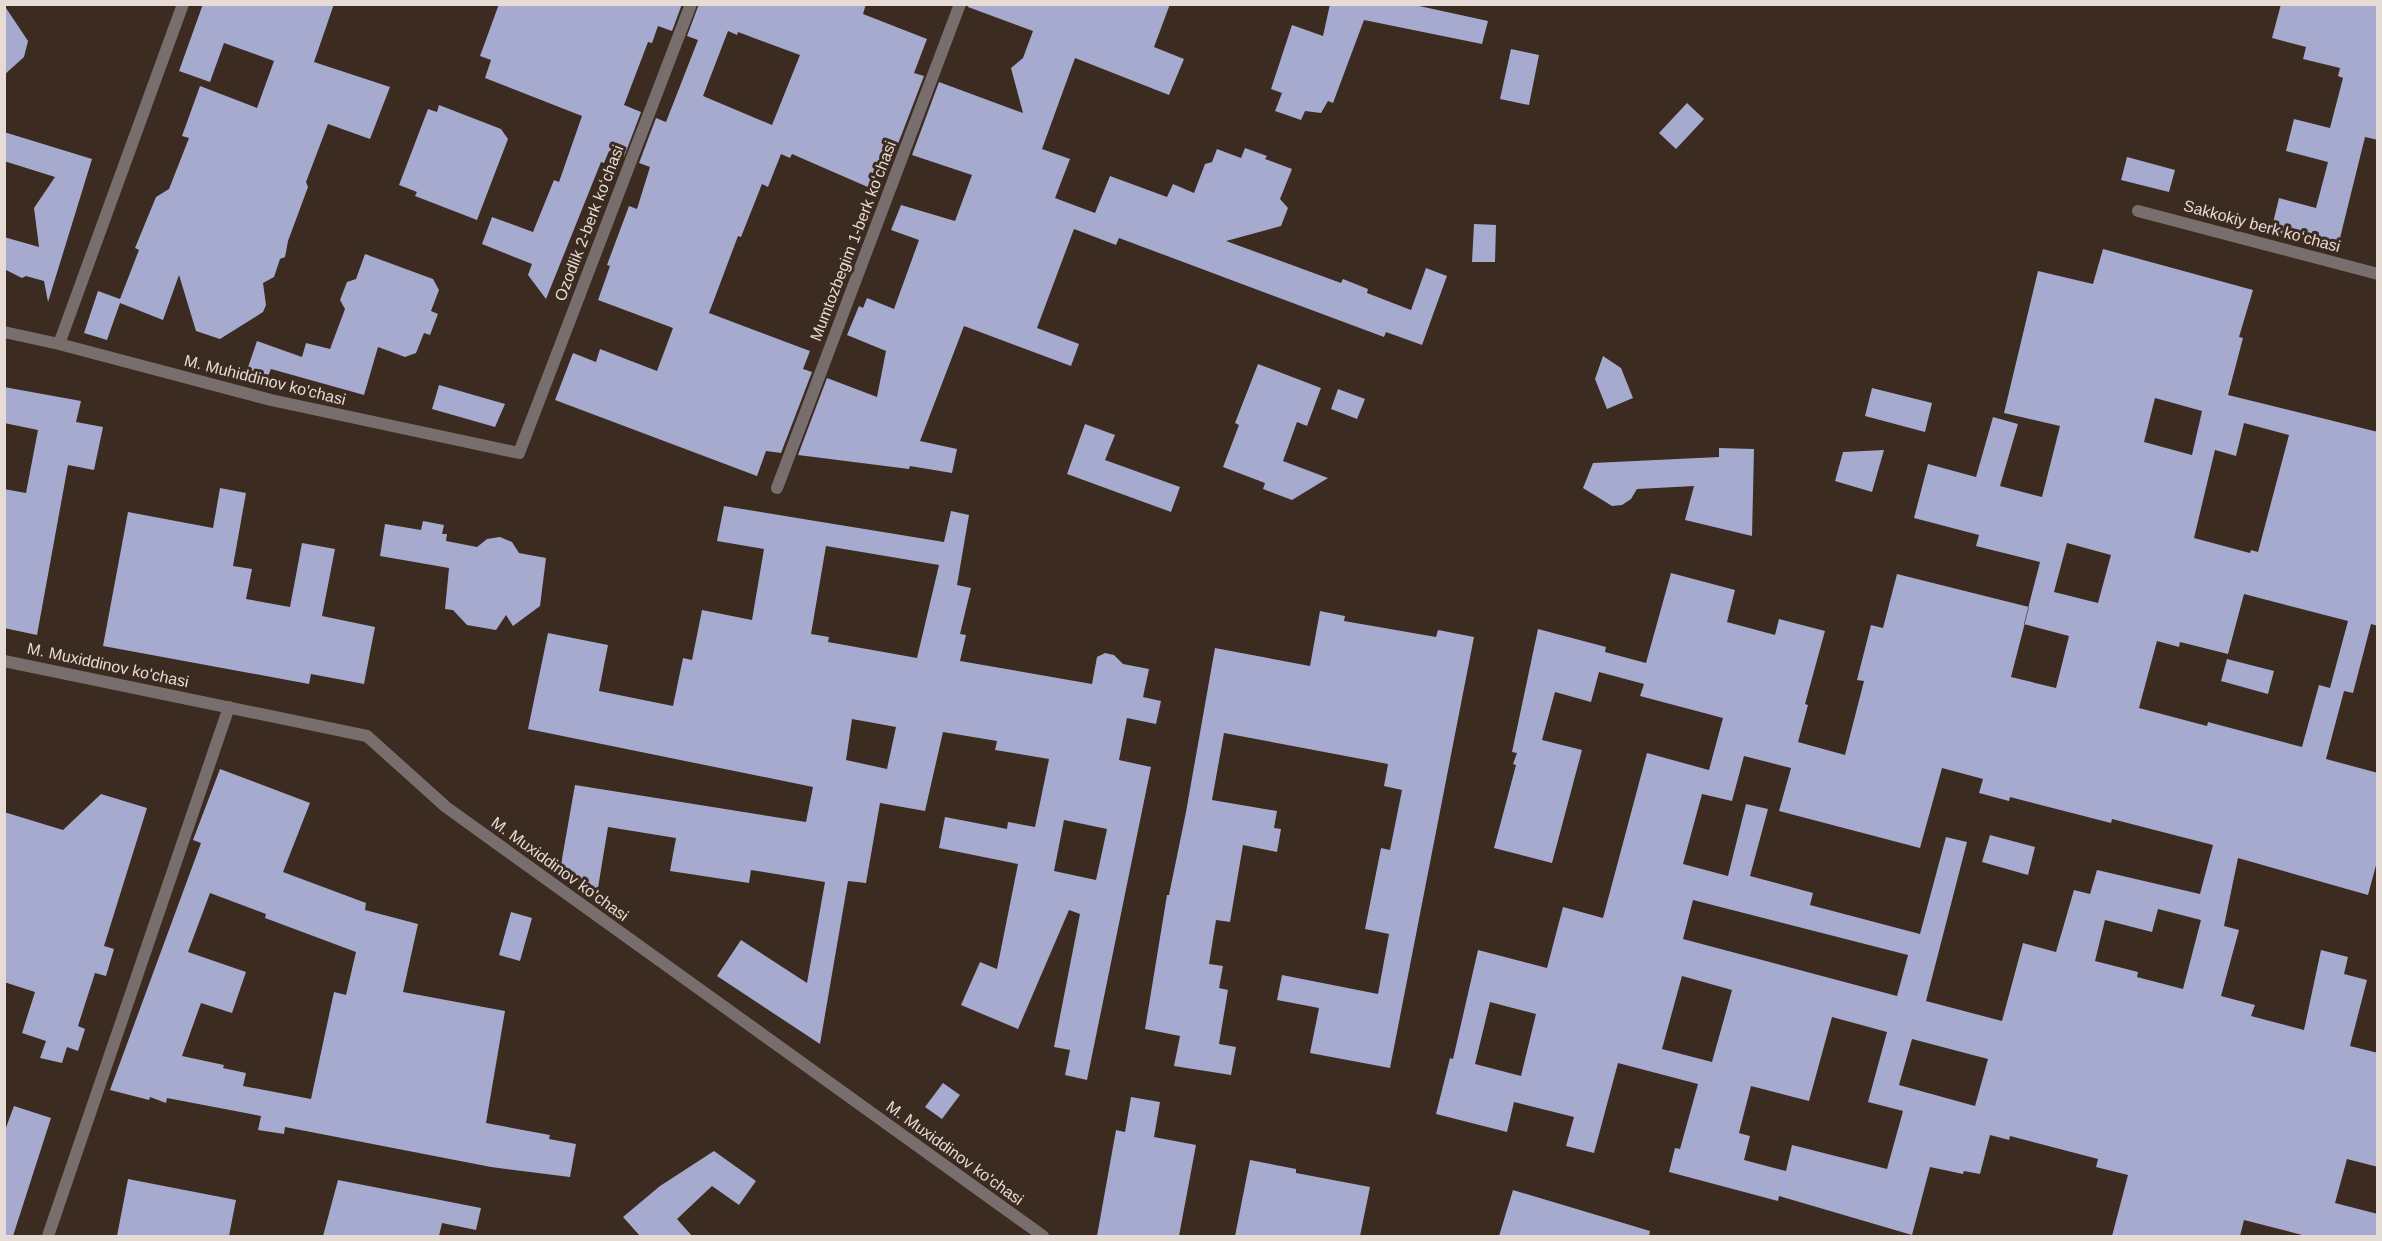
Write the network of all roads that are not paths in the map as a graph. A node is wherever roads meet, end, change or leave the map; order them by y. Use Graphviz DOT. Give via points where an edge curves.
graph roads {
  1 [pos="183,4"];
  2 [pos="691,4"];
  3 [pos="960,4"];
  4 [pos="2138,211"];
  5 [pos="2378,274"];
  6 [pos="4,332"];
  7 [pos="59,344"];
  8 [pos="519,453"];
  9 [pos="777,488"];
  10 [pos="4,661"];
  11 [pos="229,707"];
  12 [pos="48,1236"];
  13 [pos="1043,1236"];
  1 -- 7 [label="street"];
  2 -- 8 [label="street, Ozodlik 2-berk koʻchasi"];
  3 -- 9 [label="street, Mumtozbegim 1-berk koʻchasi"];
  4 -- 5 [label="street, Sakkokiy berk koʻchasi"];
  6 -- 7 [label="street, M. Muhiddinov ko'chasi"];
  7 -- 8 [label="street, M. Muhiddinov ko'chasi" via="271,400"];
  10 -- 11 [label="street, M. Muxiddinov ko'chasi"];
  11 -- 12 [label="street"];
  11 -- 13 [label="street, M. Muxiddinov ko'chasi" via="367,736 446,807"];
}
